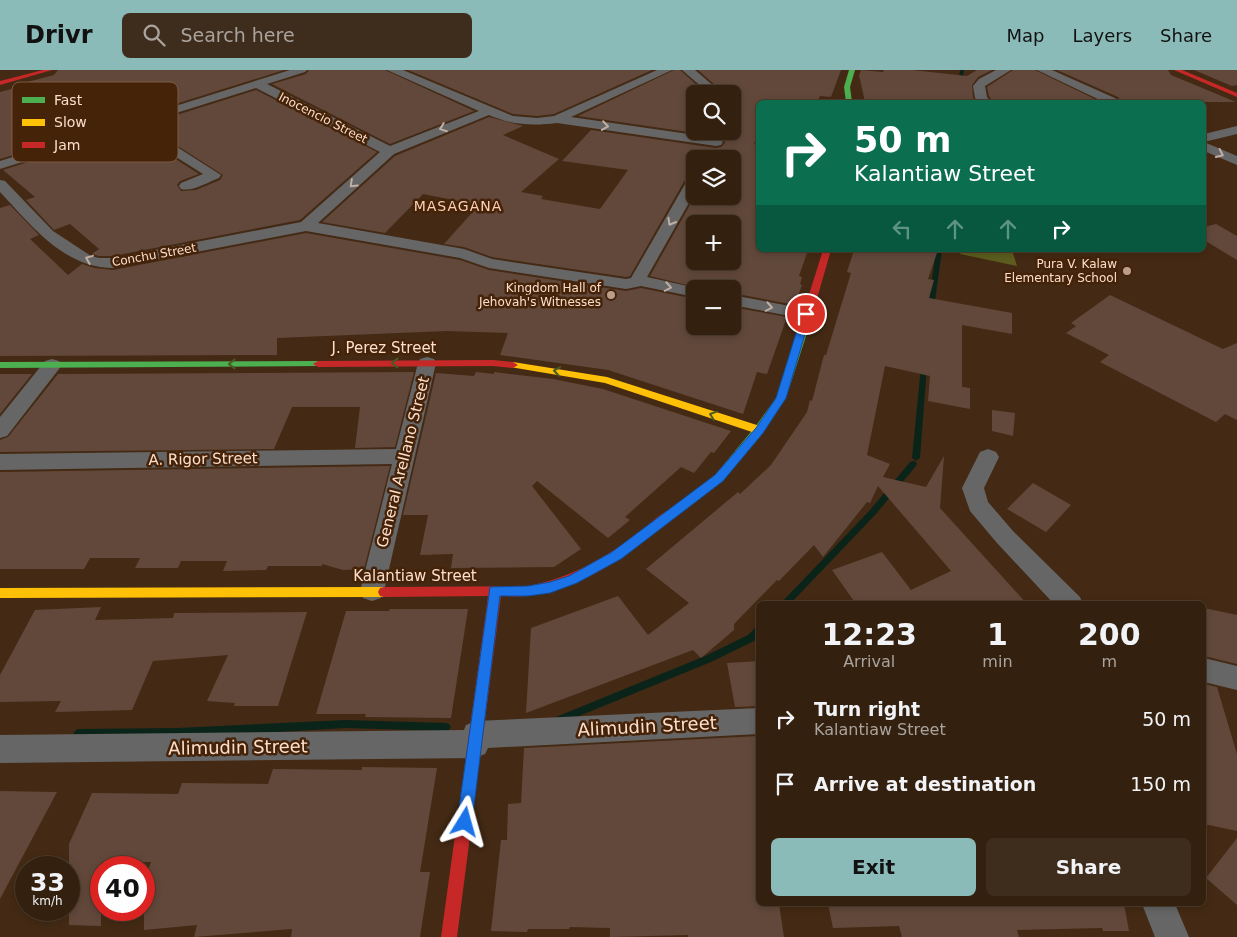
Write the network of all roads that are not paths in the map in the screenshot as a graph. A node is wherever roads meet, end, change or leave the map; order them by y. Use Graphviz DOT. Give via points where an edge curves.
graph roads {
  1 [pos="49,70"];
  2 [pos="301,70"];
  3 [pos="393,70"];
  4 [pos="666,70"];
  5 [pos="688,70"];
  6 [pos="852,70"];
  7 [pos="1005,70"];
  8 [pos="1043,70"];
  9 [pos="1177,70"];
  10 [pos="0,83"];
  11 [pos="256,84"];
  12 [pos="706,85"];
  13 [pos="1237,95"];
  14 [pos="849,100"];
  15 [pos="984,100"];
  16 [pos="1109,100"];
  17 [pos="178,109"];
  18 [pos="489,111"];
  19 [pos="556,119"];
  20 [pos="1237,130"];
  21 [pos="686,133"];
  22 [pos="1206,138"];
  23 [pos="1206,147"];
  24 [pos="389,151"];
  25 [pos="178,153"];
  26 [pos="12,161"];
  27 [pos="1237,161"];
  28 [pos="0,165"];
  29 [pos="0,184"];
  30 [pos="186,186"];
  31 [pos="686,195"];
  32 [pos="306,226"];
  33 [pos="826,252"];
  34 [pos="641,281"];
  35 [pos="686,290"];
  36 [pos="741,302"];
  37 [pos="806,314"];
  38 [pos="427,363"];
  39 [pos="0,365"];
  40 [pos="52,365"];
  41 [pos="759,430"];
  42 [pos="0,431"];
  43 [pos="406,456"];
  44 [pos="988,457"];
  45 [pos="0,462"];
  46 [pos="372,591"];
  47 [pos="495,591"];
  48 [pos="0,593"];
  49 [pos="1068,601"];
  50 [pos="1206,670"];
  51 [pos="1237,678"];
  52 [pos="756,721"];
  53 [pos="476,740"];
  54 [pos="0,749"];
  55 [pos="1159,906"];
  56 [pos="449,937"];
  57 [pos="1172,937"];
  1 -- 10 [label="street"];
  2 -- 11 [label="street"];
  3 -- 18 [label="street"];
  4 -- 19 [label="street"];
  5 -- 12 [label="street"];
  6 -- 14 [label="street" via="847,87"];
  7 -- 15 [label="street" via="979,86"];
  8 -- 16 [label="street"];
  9 -- 13 [label="street"];
  11 -- 17 [label="street"];
  11 -- 24 [label="street, Inocencio Street"];
  18 -- 19 [label="street" via="523,122"];
  18 -- 24 [label="street, one-way"];
  19 -- 21 [label="street, one-way"];
  20 -- 22 [label="street"];
  23 -- 27 [label="street, one-way"];
  24 -- 32 [label="street, one-way"];
  25 -- 30 [label="street" via="214,175"];
  26 -- 28 [label="street"];
  32 -- 29 [label="street, Conchu Street, one-way" via="113,263 98,263 85,259 48,234"];
  31 -- 34 [label="street, one-way" via="639,277"];
  32 -- 34 [label="street, Conchu Street" via="464,254 489,262 626,284"];
  33 -- 37 [label="street, Kalantiaw Street"];
  34 -- 35 [label="street, Conchu Street, one-way"];
  36 -- 37 [label="street, one-way"];
  37 -- 41 [label="street, Kalantiaw Street" via="786,386"];
  38 -- 40 [label="street, J. Perez Street, one-way"];
  41 -- 38 [label="street, J. Perez Street, one-way" via="607,380 494,363"];
  38 -- 43 [label="street, General Arellano Street"];
  39 -- 40 [label="street, J. Perez Street"];
  40 -- 42 [label="street"];
  41 -- 47 [label="street, Kalantiaw Street" via="719,478 609,560 573,580 550,588"];
  43 -- 45 [label="street, A. Rigor Street"];
  43 -- 46 [label="street, General Arellano Street"];
  44 -- 49 [label="street" via="973,488 978,504 1005,537"];
  46 -- 47 [label="street, Kalantiaw Street"];
  46 -- 48 [label="street, Kalantiaw Street"];
  47 -- 53 [label="street"];
  50 -- 51 [label="street"];
  52 -- 53 [label="street, Alimudin Street"];
  53 -- 54 [label="street, Alimudin Street"];
  53 -- 56 [label="street"];
  55 -- 57 [label="street"];
}
